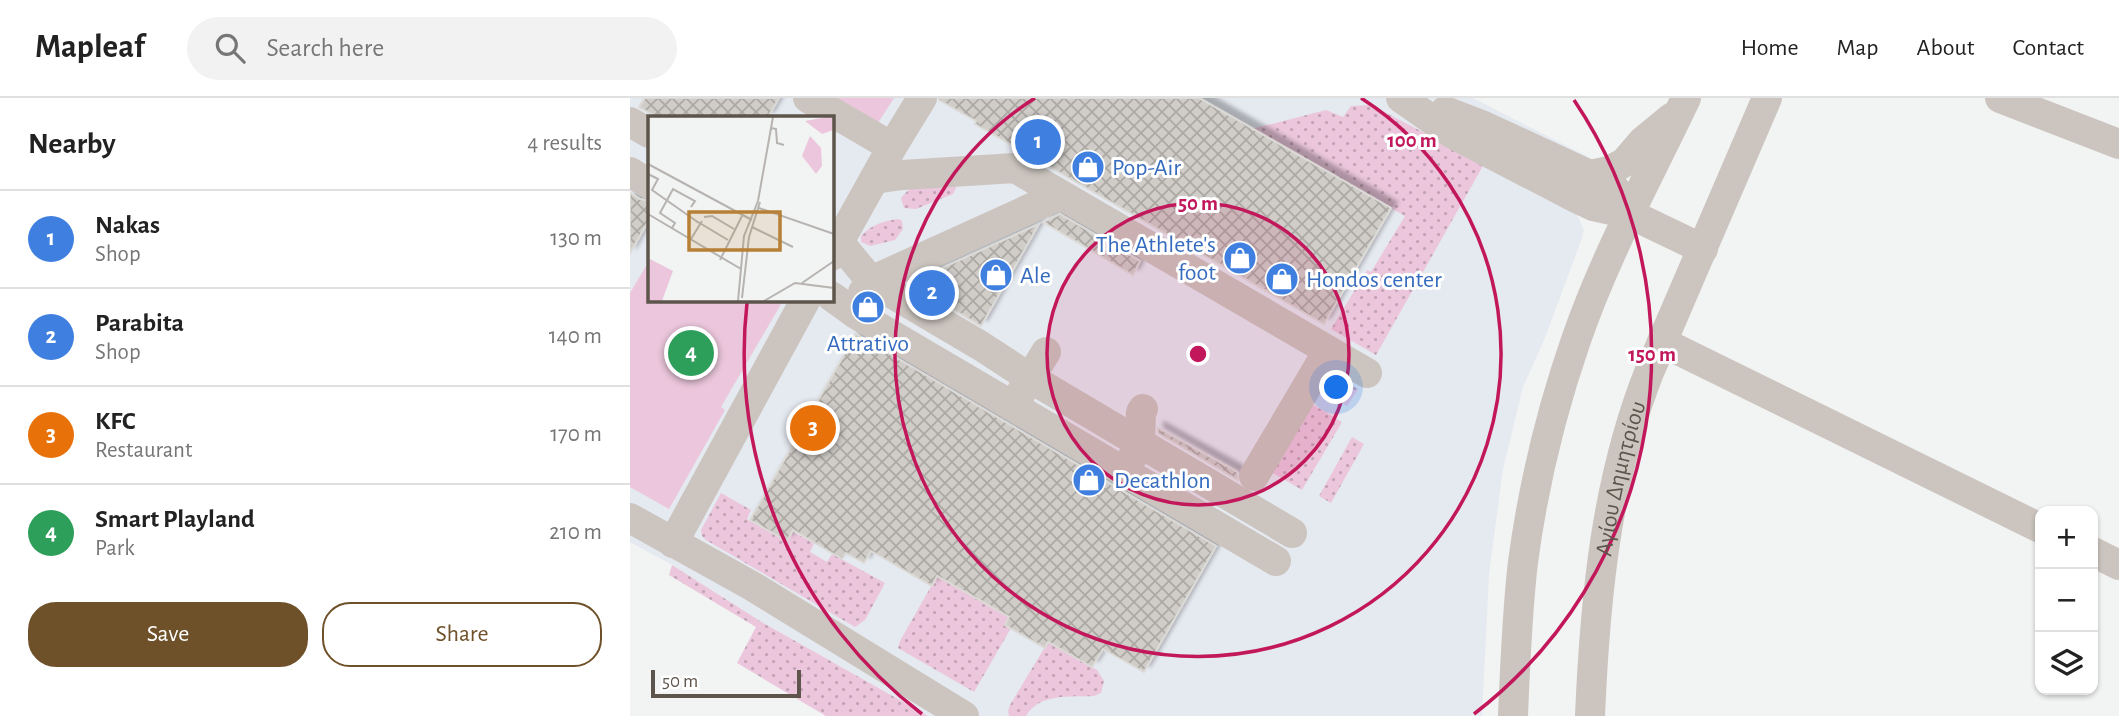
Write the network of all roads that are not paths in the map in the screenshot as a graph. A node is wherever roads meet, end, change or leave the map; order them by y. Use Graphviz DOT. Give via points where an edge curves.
graph roads {
  1 [pos="808,98"];
  2 [pos="922,98"];
  3 [pos="1401,98"];
  4 [pos="1409,98"];
  5 [pos="1766,98"];
  6 [pos="2000,98"];
  7 [pos="1682,105"];
  8 [pos="630,122"];
  9 [pos="648,132"];
  10 [pos="2119,144"];
  11 [pos="892,148"];
  12 [pos="630,172"];
  13 [pos="1590,175"];
  14 [pos="874,179"];
  15 [pos="648,183"];
  16 [pos="1060,195"];
  17 [pos="1630,214"];
  18 [pos="834,246"];
  19 [pos="1703,249"];
  20 [pos="871,281"];
  21 [pos="805,301"];
  22 [pos="841,303"];
  23 [pos="1662,342"];
  24 [pos="1328,351"];
  25 [pos="1046,352"];
  26 [pos="1367,373"];
  27 [pos="1030,378"];
  28 [pos="1014,405"];
  29 [pos="1143,410"];
  30 [pos="1140,443"];
  31 [pos="1124,472"];
  32 [pos="1254,476"];
  33 [pos="630,518"];
  34 [pos="2035,525"];
  35 [pos="678,533"];
  36 [pos="1292,533"];
  37 [pos="2098,554"];
  38 [pos="1276,561"];
  39 [pos="2119,565"];
  40 [pos="964,716"];
  41 [pos="1513,716"];
  42 [pos="1590,716"];
  1 -- 11 [label="street"];
  2 -- 11 [label="street"];
  3 -- 17 [label="street" via="1451,133 1568,194 1593,206"];
  4 -- 13 [label="street" via="1484,126"];
  5 -- 19 [label="street, Αγίου Δημητρίου"];
  6 -- 10 [label="street"];
  7 -- 13 [label="street" via="1625,162"];
  7 -- 17 [label="street"];
  8 -- 9 [label="street"];
  11 -- 14 [label="street"];
  12 -- 15 [label="street"];
  13 -- 17 [label="street" via="1615,189"];
  14 -- 16 [label="street" via="1015,168"];
  14 -- 18 [label="street"];
  16 -- 20 [label="street"];
  16 -- 24 [label="street"];
  17 -- 19 [label="street"];
  17 -- 41 [label="street" via="1576,342 1544,450 1524,560"];
  18 -- 20 [label="street"];
  19 -- 23 [label="street, Αγίου Δημητρίου"];
  20 -- 22 [label="street"];
  20 -- 27 [label="street"];
  21 -- 35 [label="street"];
  22 -- 28 [label="street"];
  23 -- 34 [label="street"];
  23 -- 42 [label="street, Αγίου Δημητρίου" via="1638,400 1612,502 1596,605"];
  24 -- 26 [label="street"];
  24 -- 32 [label="street"];
  25 -- 27 [label="street"];
  27 -- 28 [label="street"];
  27 -- 30 [label="street"];
  28 -- 31 [label="street"];
  29 -- 30 [label="street"];
  30 -- 31 [label="street"];
  30 -- 36 [label="street"];
  31 -- 38 [label="street"];
  33 -- 35 [label="street"];
  35 -- 40 [label="street" via="752,586"];
  37 -- 39 [label="street"];
}
